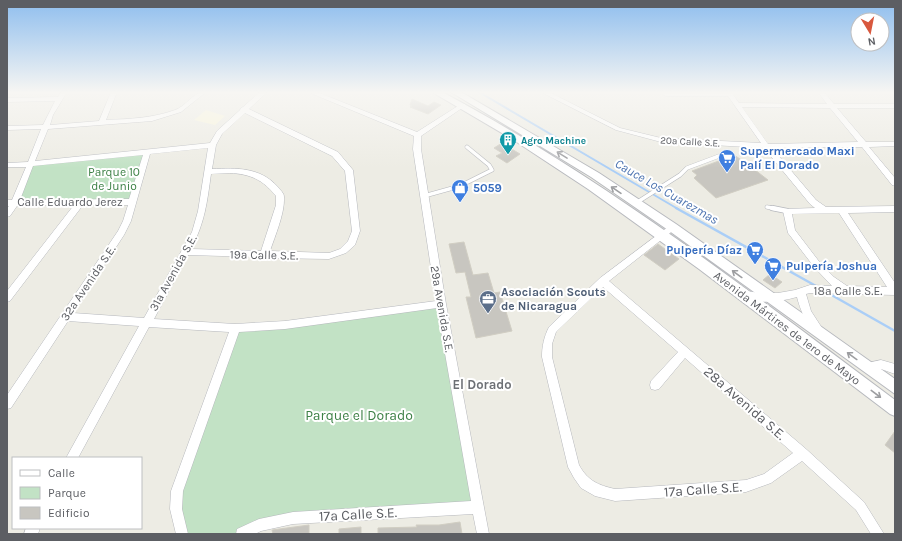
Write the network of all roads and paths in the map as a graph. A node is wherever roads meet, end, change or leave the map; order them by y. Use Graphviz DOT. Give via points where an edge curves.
graph roads {
  1 [pos="51,117"];
  2 [pos="104,117"];
  3 [pos="158,117"];
  4 [pos="235,117"];
  5 [pos="260,117"];
  6 [pos="374,117"];
  7 [pos="446,117"];
  8 [pos="483,117"];
  9 [pos="494,117"];
  10 [pos="595,117"];
  11 [pos="746,117"];
  12 [pos="842,117"];
  13 [pos="102,123"];
  14 [pos="46,127"];
  15 [pos="7,128"];
  16 [pos="418,135"];
  17 [pos="895,144"];
  18 [pos="212,145"];
  19 [pos="864,145"];
  20 [pos="766,146"];
  21 [pos="467,147"];
  22 [pos="147,153"];
  23 [pos="718,156"];
  24 [pos="30,164"];
  25 [pos="7,165"];
  26 [pos="208,172"];
  27 [pos="590,179"];
  28 [pos="895,183"];
  29 [pos="424,196"];
  30 [pos="639,201"];
  31 [pos="132,202"];
  32 [pos="11,203"];
  33 [pos="80,203"];
  34 [pos="767,207"];
  35 [pos="822,209"];
  36 [pos="841,209"];
  37 [pos="895,209"];
  38 [pos="787,211"];
  39 [pos="7,214"];
  40 [pos="672,227"];
  41 [pos="662,235"];
  42 [pos="184,252"];
  43 [pos="264,256"];
  44 [pos="603,282"];
  45 [pos="841,290"];
  46 [pos="895,291"];
  47 [pos="801,293"];
  48 [pos="742,295"];
  49 [pos="769,296"];
  50 [pos="7,298"];
  51 [pos="441,304"];
  52 [pos="65,317"];
  53 [pos="146,322"];
  54 [pos="234,328"];
  55 [pos="822,334"];
  56 [pos="685,352"];
  57 [pos="867,367"];
  58 [pos="895,369"];
  59 [pos="655,385"];
  60 [pos="895,387"];
  61 [pos="7,404"];
  62 [pos="895,408"];
  63 [pos="802,453"];
  64 [pos="73,457"];
  65 [pos="478,507"];
  66 [pos="182,534"];
  67 [pos="242,534"];
  68 [pos="484,534"];
  69 [pos="878,534"];
  1 -- 14 [label="street"];
  2 -- 13 [label="street"];
  3 -- 13 [label="street"];
  4 -- 18 [label="street, 31a Avenida S.E." via="219,133"];
  5 -- 43 [label="street, 19a Calle S.E." via="335,154 343,161 349,170 356,231 352,243 343,251 329,256"];
  6 -- 16 [label="street"];
  7 -- 16 [label="street"];
  8 -- 27 [label="main road, Avenida Mártires de 1ero de Mayo"];
  27 -- 9 [label="main road, Avenida Mártires de 1ero de Mayo, one-way"];
  10 -- 20 [label="street, 20a Calle S.E." via="618,129 661,140"];
  11 -- 20 [label="street"];
  12 -- 19 [label="street"];
  13 -- 14 [label="street"];
  14 -- 15 [label="street"];
  14 -- 24 [label="street"];
  16 -- 29 [label="street, 29a Avenida S.E." via="417,149"];
  17 -- 19 [label="street, 20a Calle S.E."];
  18 -- 22 [label="street"];
  18 -- 26 [label="street, 31a Avenida S.E."];
  19 -- 20 [label="street, 20a Calle S.E."];
  19 -- 28 [label="street"];
  20 -- 35 [label="street" via="813,202"];
  21 -- 29 [label="lane" via="492,170 474,181"];
  22 -- 24 [label="street"];
  22 -- 31 [label="street, 32a Avenida S.E."];
  23 -- 30 [label="lane" via="687,168"];
  24 -- 25 [label="street"];
  24 -- 32 [label="street"];
  26 -- 42 [label="street, 31a Avenida S.E." via="196,232"];
  26 -- 43 [label="street" via="243,170 270,182 280,195 280,205"];
  30 -- 27 [label="main road, Avenida Mártires de 1ero de Mayo, one-way"];
  27 -- 41 [label="main road, Avenida Mártires de 1ero de Mayo"];
  29 -- 51 [label="street, 29a Avenida S.E."];
  30 -- 40 [label="main road, Avenida Mártires de 1ero de Mayo"];
  31 -- 33 [label="street, Calle Eduardo Jerez"];
  31 -- 52 [label="street, 32a Avenida S.E." via="121,233"];
  32 -- 33 [label="street, Calle Eduardo Jerez"];
  32 -- 39 [label="street"];
  33 -- 50 [label="street"];
  34 -- 38 [label="lane"];
  35 -- 36 [label="street"];
  35 -- 38 [label="street"];
  36 -- 37 [label="street"];
  36 -- 46 [label="street"];
  38 -- 45 [label="street" via="791,231"];
  40 -- 41 [label="street"];
  49 -- 40 [label="main road, Avenida Mártires de 1ero de Mayo, one-way"];
  41 -- 44 [label="street"];
  41 -- 48 [label="main road, Avenida Mártires de 1ero de Mayo"];
  42 -- 43 [label="street, 19a Calle S.E."];
  42 -- 53 [label="street, 31a Avenida S.E."];
  44 -- 56 [label="street, 28a Avenida S.E."];
  44 -- 63 [label="street, 17a Calle S.E." via="552,330 547,344 547,357 574,467 581,480 595,490 615,495 746,486 767,479"];
  45 -- 46 [label="street, 18a Calle S.E."];
  45 -- 47 [label="street, 18a Calle S.E." via="813,289"];
  47 -- 49 [label="street, 18a Calle S.E."];
  47 -- 55 [label="street, 18a Calle S.E." via="810,320"];
  48 -- 49 [label="street, 18a Calle S.E."];
  48 -- 62 [label="main road, Avenida Mártires de 1ero de Mayo, one-way"];
  49 -- 55 [label="main road, Avenida Mártires de 1ero de Mayo"];
  51 -- 54 [label="street" via="285,325"];
  51 -- 65 [label="street, 29a Avenida S.E."];
  52 -- 53 [label="street"];
  52 -- 61 [label="street, 32a Avenida S.E."];
  53 -- 54 [label="street"];
  53 -- 64 [label="street, 31a Avenida S.E."];
  54 -- 66 [label="street" via="176,491 176,509"];
  57 -- 55 [label="main road, Avenida Mártires de 1ero de Mayo, one-way"];
  56 -- 59 [label="street"];
  56 -- 63 [label="street, 28a Avenida S.E."];
  57 -- 58 [label="street" via="876,364"];
  57 -- 60 [label="main road, Avenida Mártires de 1ero de Mayo"];
  63 -- 69 [label="street, 28a Avenida S.E." via="860,506"];
  65 -- 67 [label="street, 17a Calle S.E." via="294,518 259,525"];
  65 -- 68 [label="street, 29a Avenida S.E."];
}
